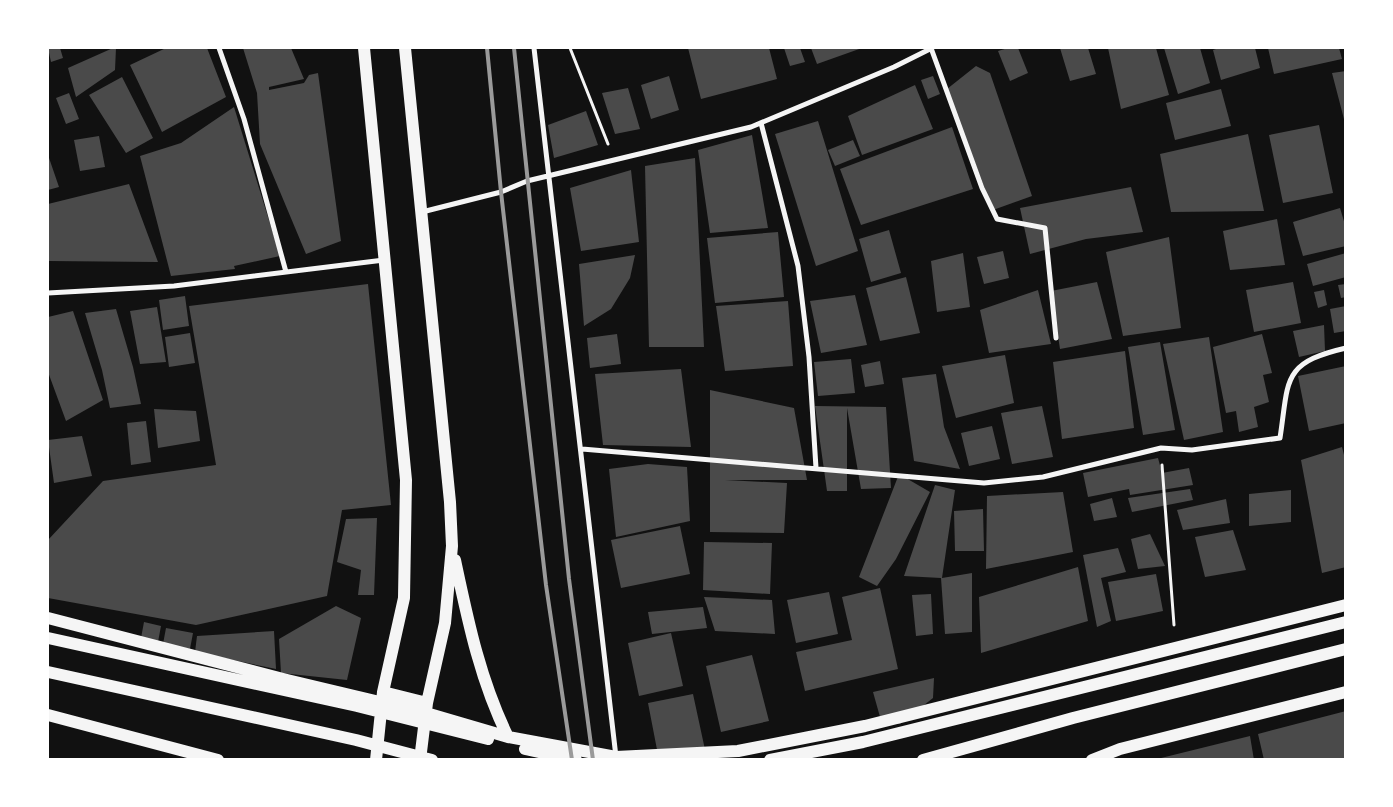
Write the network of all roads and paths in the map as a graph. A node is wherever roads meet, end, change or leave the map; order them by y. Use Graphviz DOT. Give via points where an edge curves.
graph roads {
  1 [pos="219,48"];
  2 [pos="364,48"];
  3 [pos="405,48"];
  4 [pos="534,48"];
  5 [pos="570,48"];
  6 [pos="932,48"];
  7 [pos="761,123"];
  8 [pos="615,161"];
  9 [pos="549,177"];
  10 [pos="422,212"];
  11 [pos="384,260"];
  12 [pos="286,272"];
  13 [pos="48,293"];
  14 [pos="1056,338"];
  15 [pos="1346,348"];
  16 [pos="1161,448"];
  17 [pos="582,449"];
  18 [pos="816,468"];
  19 [pos="452,546"];
  20 [pos="1346,605"];
  21 [pos="48,618"];
  22 [pos="1346,622"];
  23 [pos="48,638"];
  24 [pos="1175,646"];
  25 [pos="1346,649"];
  26 [pos="48,672"];
  27 [pos="1346,692"];
  28 [pos="383,698"];
  29 [pos="426,708"];
  30 [pos="48,715"];
  31 [pos="508,737"];
  32 [pos="616,757"];
  33 [pos="218,760"];
  34 [pos="376,760"];
  35 [pos="420,760"];
  36 [pos="432,760"];
  37 [pos="576,760"];
  38 [pos="770,760"];
  39 [pos="922,760"];
  40 [pos="1092,760"];
  1 -- 12 [label="street" via="244,119"];
  2 -- 11 [label="main road"];
  3 -- 10 [label="main road"];
  4 -- 9 [label="street"];
  5 -- 8 [label="path"];
  6 -- 7 [label="street"];
  6 -- 14 [label="street" via="982,188 997,220 1045,228"];
  7 -- 8 [label="street"];
  7 -- 18 [label="street" via="798,266 810,357"];
  8 -- 9 [label="street"];
  9 -- 10 [label="street"];
  9 -- 17 [label="street"];
  10 -- 19 [label="main road"];
  11 -- 12 [label="street"];
  11 -- 28 [label="main road" via="406,480 406,536 404,598"];
  12 -- 13 [label="street" via="174,286"];
  15 -- 16 [label="street" via="1300,364 1290,377 1280,438 1192,450"];
  16 -- 18 [label="street" via="1043,477 984,483"];
  16 -- 24 [label="path"];
  17 -- 18 [label="street"];
  17 -- 32 [label="street"];
  19 -- 29 [label="main road" via="445,624"];
  19 -- 31 [label="main road" via="471,637 490,701"];
  20 -- 24 [label="main road"];
  21 -- 28 [label="main road"];
  22 -- 38 [label="main road" via="864,742"];
  23 -- 37 [label="main road" via="348,704"];
  24 -- 32 [label="main road" via="800,740 738,751"];
  25 -- 39 [label="main road"];
  26 -- 36 [label="main road" via="356,740"];
  27 -- 40 [label="main road" via="1120,749"];
  28 -- 29 [label="main road"];
  28 -- 34 [label="main road"];
  29 -- 31 [label="main road"];
  29 -- 35 [label="main road"];
  30 -- 33 [label="main road"];
  31 -- 32 [label="main road"];
}
